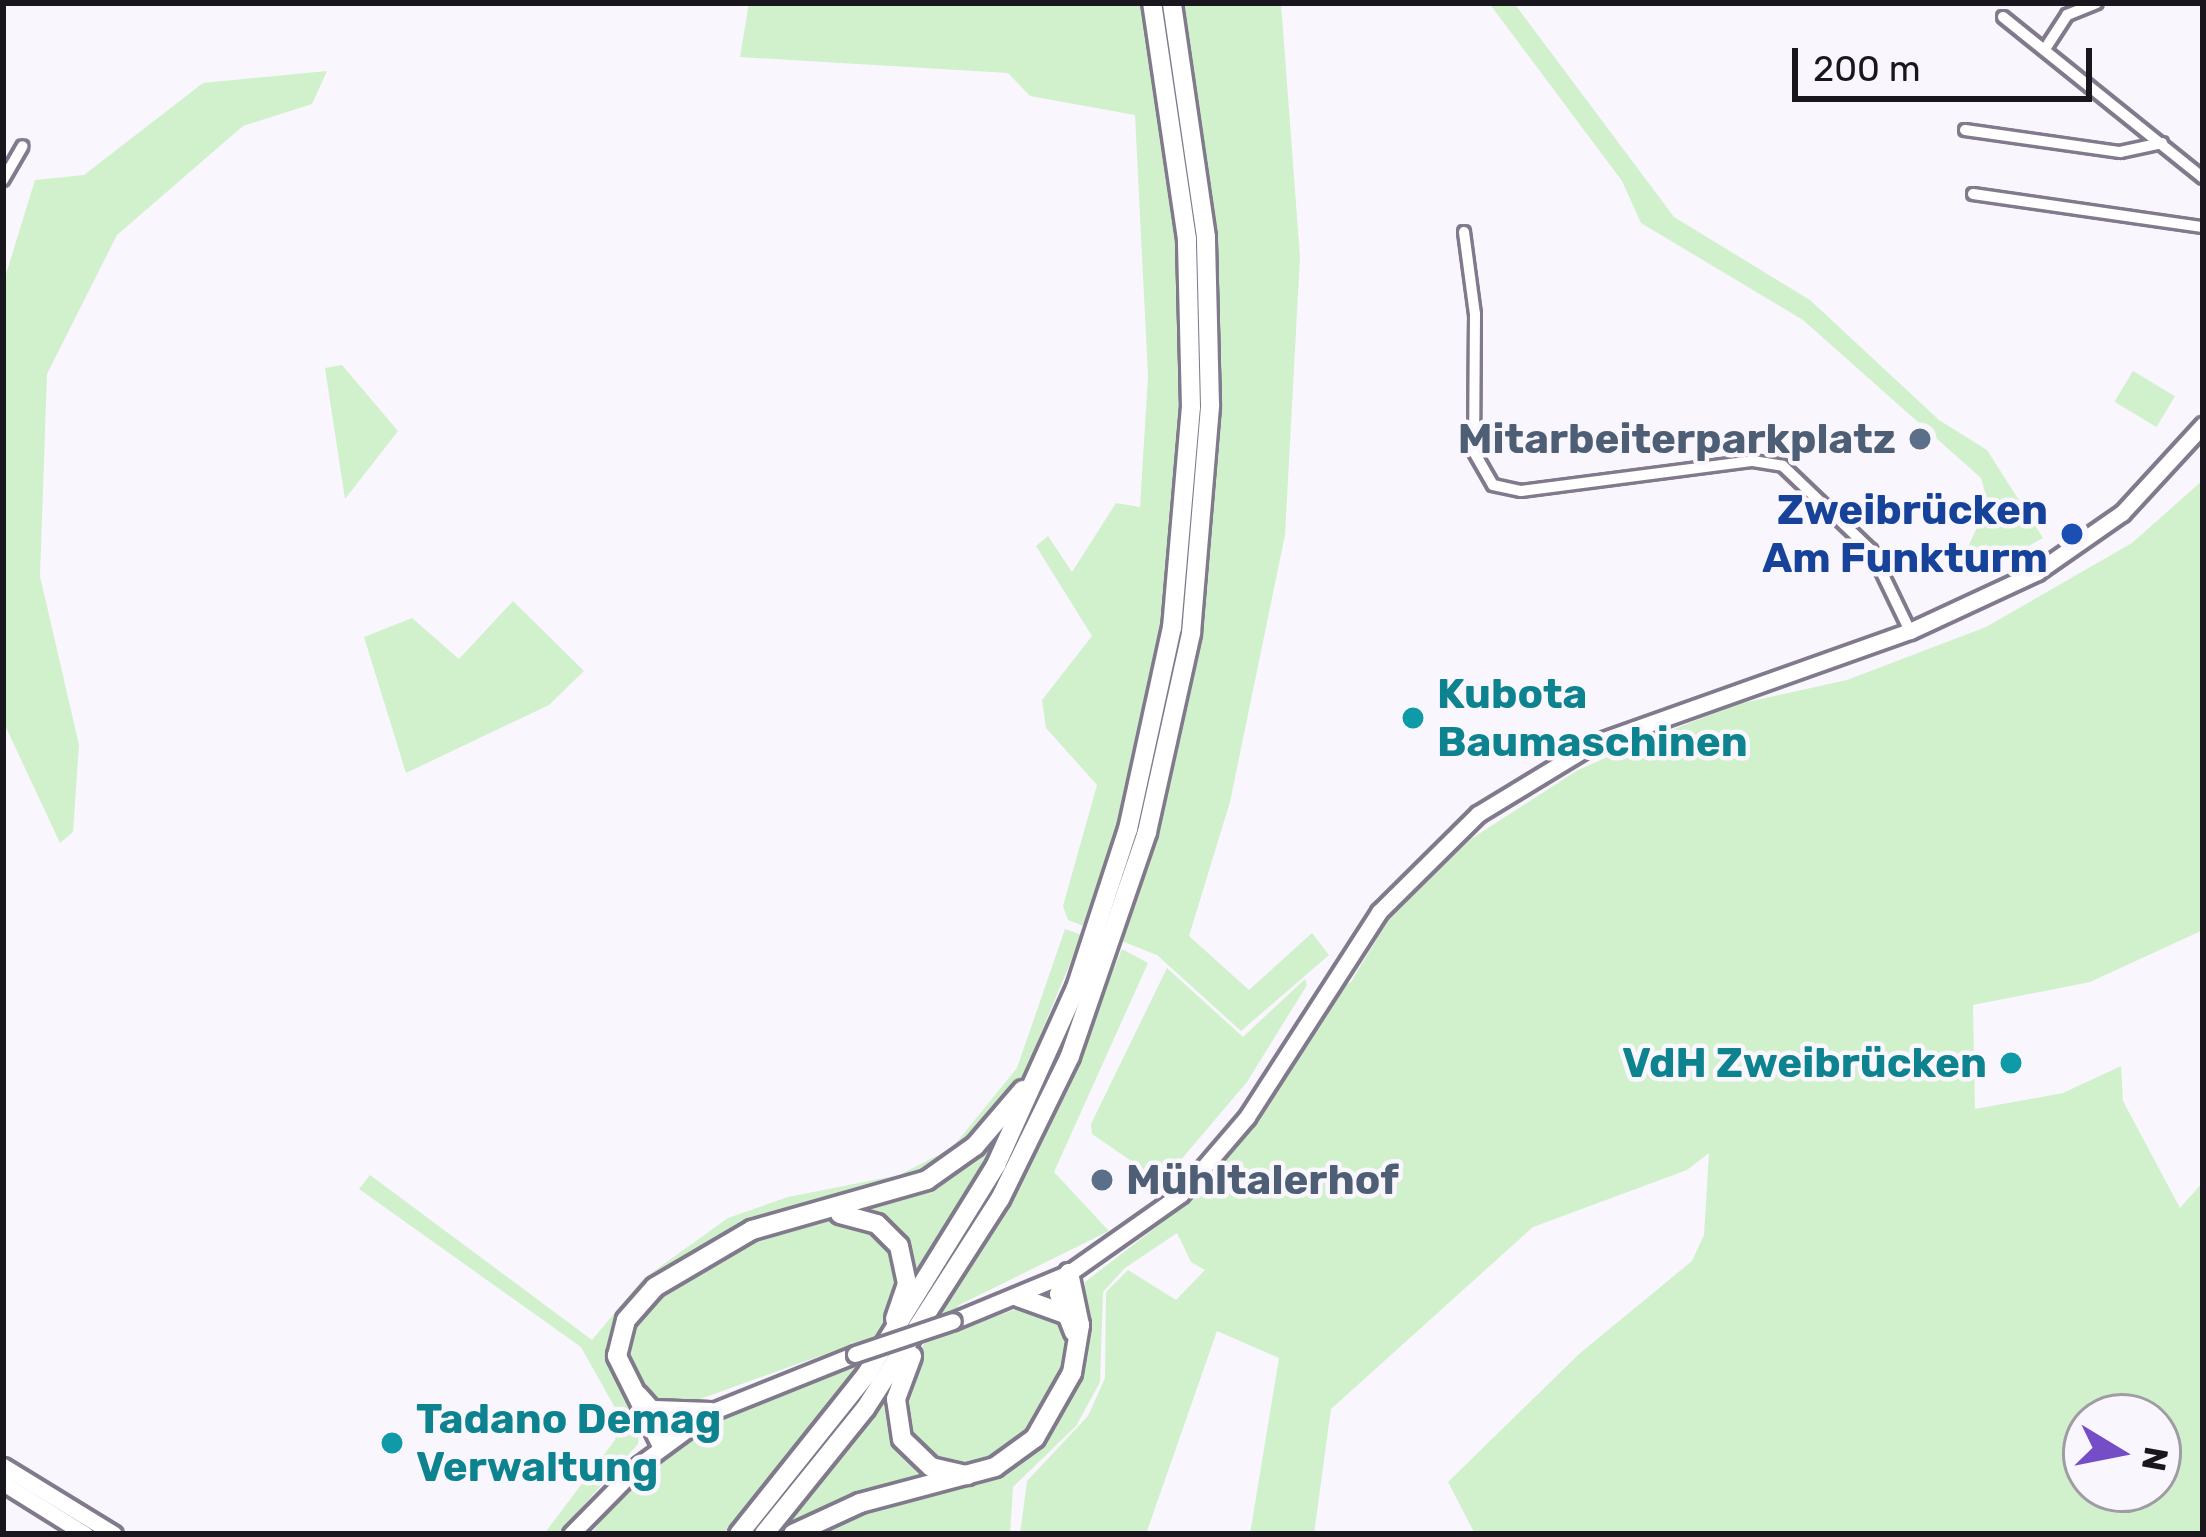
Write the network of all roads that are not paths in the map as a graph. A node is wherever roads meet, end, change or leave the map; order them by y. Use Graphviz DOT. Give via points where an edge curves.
graph roads {
  1 [pos="1152,3"];
  2 [pos="1172,3"];
  3 [pos="2097,3"];
  4 [pos="2003,17"];
  5 [pos="2047,46"];
  6 [pos="1965,130"];
  7 [pos="2162,143"];
  8 [pos="23,146"];
  9 [pos="2203,178"];
  10 [pos="3,181"];
  11 [pos="1972,194"];
  12 [pos="2203,227"];
  13 [pos="1464,232"];
  14 [pos="2203,425"];
  15 [pos="1910,631"];
  16 [pos="1048,1057"];
  17 [pos="823,1213"];
  18 [pos="1069,1274"];
  19 [pos="1018,1297"];
  20 [pos="1067,1315"];
  21 [pos="928,1318"];
  22 [pos="1076,1355"];
  23 [pos="866,1375"];
  24 [pos="626,1383"];
  25 [pos="654,1410"];
  26 [pos="711,1412"];
  27 [pos="662,1446"];
  28 [pos="3,1466"];
  29 [pos="973,1475"];
  30 [pos="3,1483"];
  31 [pos="598,1508"];
  32 [pos="80,1534"];
  33 [pos="115,1534"];
  34 [pos="571,1534"];
  35 [pos="582,1534"];
  36 [pos="739,1534"];
  37 [pos="764,1534"];
  38 [pos="793,1534"];
  1 -- 16 [label="highway" via="1188,257 1184,531 1146,763 1100,920"];
  2 -- 21 [label="highway" via="1192,112 1210,335 1207,481 1179,699 1131,888 1070,1056 1000,1199"];
  3 -- 5 [label="street" via="2057,24"];
  4 -- 5 [label="street"];
  5 -- 7 [label="street"];
  6 -- 7 [label="street" via="2120,152"];
  7 -- 9 [label="street"];
  8 -- 10 [label="street"];
  11 -- 12 [label="street"];
  13 -- 15 [label="street" via="1475,314 1474,452 1493,485 1521,491 1754,461 1783,466 1871,550"];
  14 -- 15 [label="main road" via="2100,531 2003,590"];
  15 -- 18 [label="main road" via="1595,743 1478,814 1378,912 1247,1117 1168,1206"];
  16 -- 17 [label="highway" via="994,1126 942,1172"];
  16 -- 23 [label="highway" via="965,1219"];
  17 -- 23 [label="highway" via="877,1224 904,1258 904,1296"];
  17 -- 24 [label="highway" via="731,1238 655,1287 621,1332 617,1356"];
  18 -- 19 [label="main road"];
  18 -- 20 [label="highway" via="1060,1294"];
  18 -- 22 [label="highway" via="1079,1312"];
  19 -- 20 [label="highway"];
  19 -- 26 [label="main road, bridge"];
  20 -- 22 [label="highway"];
  21 -- 29 [label="highway" via="898,1391 899,1430 923,1463"];
  21 -- 37 [label="highway"];
  22 -- 29 [label="highway" via="1050,1421 1009,1459"];
  23 -- 36 [label="highway"];
  24 -- 25 [label="highway"];
  24 -- 27 [label="highway"];
  25 -- 26 [label="highway"];
  25 -- 27 [label="highway" via="665,1428"];
  26 -- 27 [label="main road"];
  27 -- 31 [label="main road"];
  28 -- 33 [label="main road"];
  29 -- 38 [label="highway" via="860,1503"];
  30 -- 32 [label="main road"];
  31 -- 34 [label="main road"];
  31 -- 35 [label="main road"];
}
